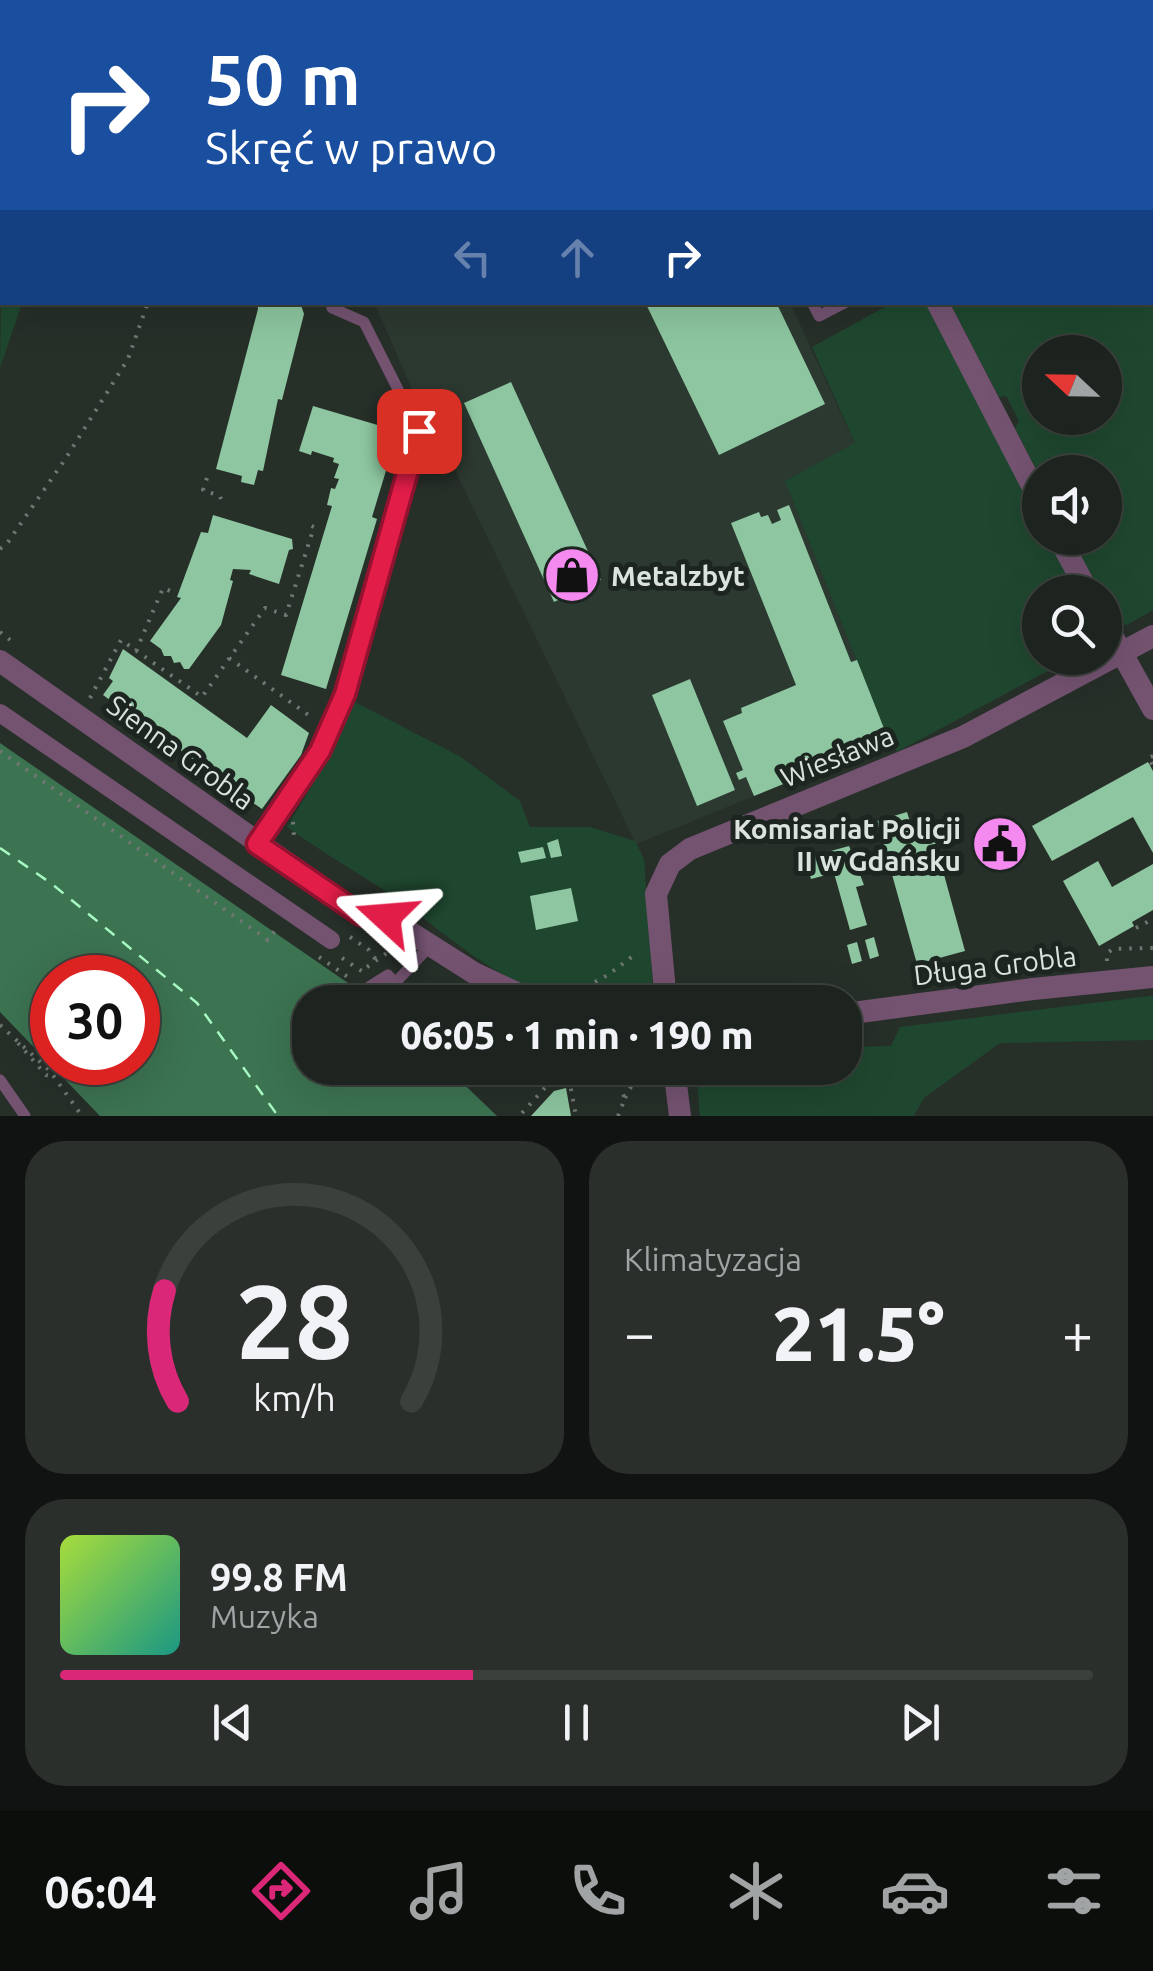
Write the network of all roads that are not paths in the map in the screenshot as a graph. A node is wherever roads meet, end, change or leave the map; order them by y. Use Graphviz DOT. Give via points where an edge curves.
graph roads {
  1 [pos="814,305"];
  2 [pos="840,305"];
  3 [pos="939,305"];
  4 [pos="332,308"];
  5 [pos="1022,466"];
  6 [pos="1153,636"];
  7 [pos="1122,654"];
  8 [pos="0,660"];
  9 [pos="1082,675"];
  10 [pos="1153,709"];
  11 [pos="0,713"];
  12 [pos="257,844"];
  13 [pos="331,940"];
  14 [pos="430,946"];
  15 [pos="1153,977"];
  16 [pos="395,982"];
  17 [pos="372,985"];
  18 [pos="398,985"];
  19 [pos="512,985"];
  20 [pos="664,985"];
  21 [pos="862,1012"];
  22 [pos="0,1080"];
  23 [pos="676,1085"];
  24 [pos="25,1116"];
  25 [pos="680,1116"];
  1 -- 2 [label="lane" via="819,316"];
  3 -- 5 [label="street"];
  4 -- 12 [label="lane" via="364,322 419,431 345,694 320,751"];
  6 -- 7 [label="street, Wiesława"];
  7 -- 10 [label="street"];
  8 -- 12 [label="street, Sienna Grobla"];
  9 -- 20 [label="street, Wiesława" via="963,737 690,849 670,864 656,894"];
  11 -- 13 [label="street"];
  12 -- 14 [label="street, Sienna Grobla" via="361,915 386,917"];
  14 -- 16 [label="lane"];
  14 -- 19 [label="street, Sienna Grobla"];
  15 -- 21 [label="street, Długa Grobla"];
  16 -- 17 [label="lane" via="388,975"];
  16 -- 18 [label="lane"];
  22 -- 24 [label="lane"];
  23 -- 25 [label="street"];
}
